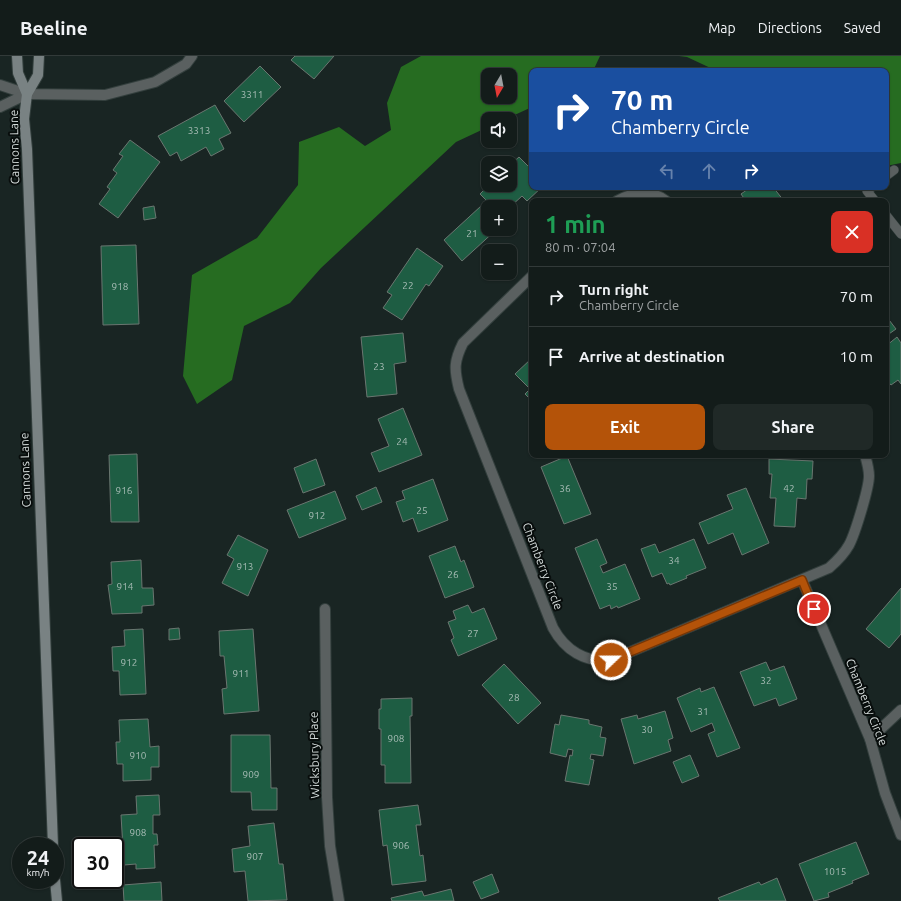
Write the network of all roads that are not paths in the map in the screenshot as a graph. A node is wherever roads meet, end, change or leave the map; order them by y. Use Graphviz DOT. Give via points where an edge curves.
graph roads {
  1 [pos="17,56"];
  2 [pos="39,56"];
  3 [pos="192,56"];
  4 [pos="0,86"];
  5 [pos="27,94"];
  6 [pos="0,107"];
  7 [pos="894,170"];
  8 [pos="889,174"];
  9 [pos="868,190"];
  10 [pos="622,198"];
  11 [pos="660,198"];
  12 [pos="873,198"];
  13 [pos="889,219"];
  14 [pos="901,234"];
  15 [pos="529,279"];
  16 [pos="866,458"];
  17 [pos="802,580"];
  18 [pos="325,608"];
  19 [pos="901,710"];
  20 [pos="870,739"];
  21 [pos="901,835"];
  22 [pos="53,837"];
  23 [pos="55,889"];
  24 [pos="56,901"];
  25 [pos="339,901"];
  1 -- 5 [label="main road, Cannons Lane" via="18,73"];
  2 -- 5 [label="main road, Cannons Lane" via="38,75"];
  3 -- 5 [label="street" via="186,64 155,82 105,95"];
  4 -- 5 [label="street"];
  5 -- 6 [label="street"];
  5 -- 22 [label="main road, Cannons Lane" via="24,119"];
  7 -- 8 [label="lane"];
  9 -- 12 [label="lane"];
  10 -- 11 [label="street" via="637,193 649,193"];
  13 -- 14 [label="lane"];
  15 -- 17 [label="street, Chamberry Circle" via="463,343 455,367 459,389 553,628 566,647 581,657 611,660"];
  16 -- 17 [label="street, Chamberry Circle" via="869,478 850,544 829,568"];
  17 -- 20 [label="street, Chamberry Circle"];
  18 -- 25 [label="street, Wicksbury Place" via="327,797 330,846"];
  19 -- 20 [label="street"];
  20 -- 21 [label="street, Chamberry Circle"];
  23 -- 24 [label="main road"];
}
